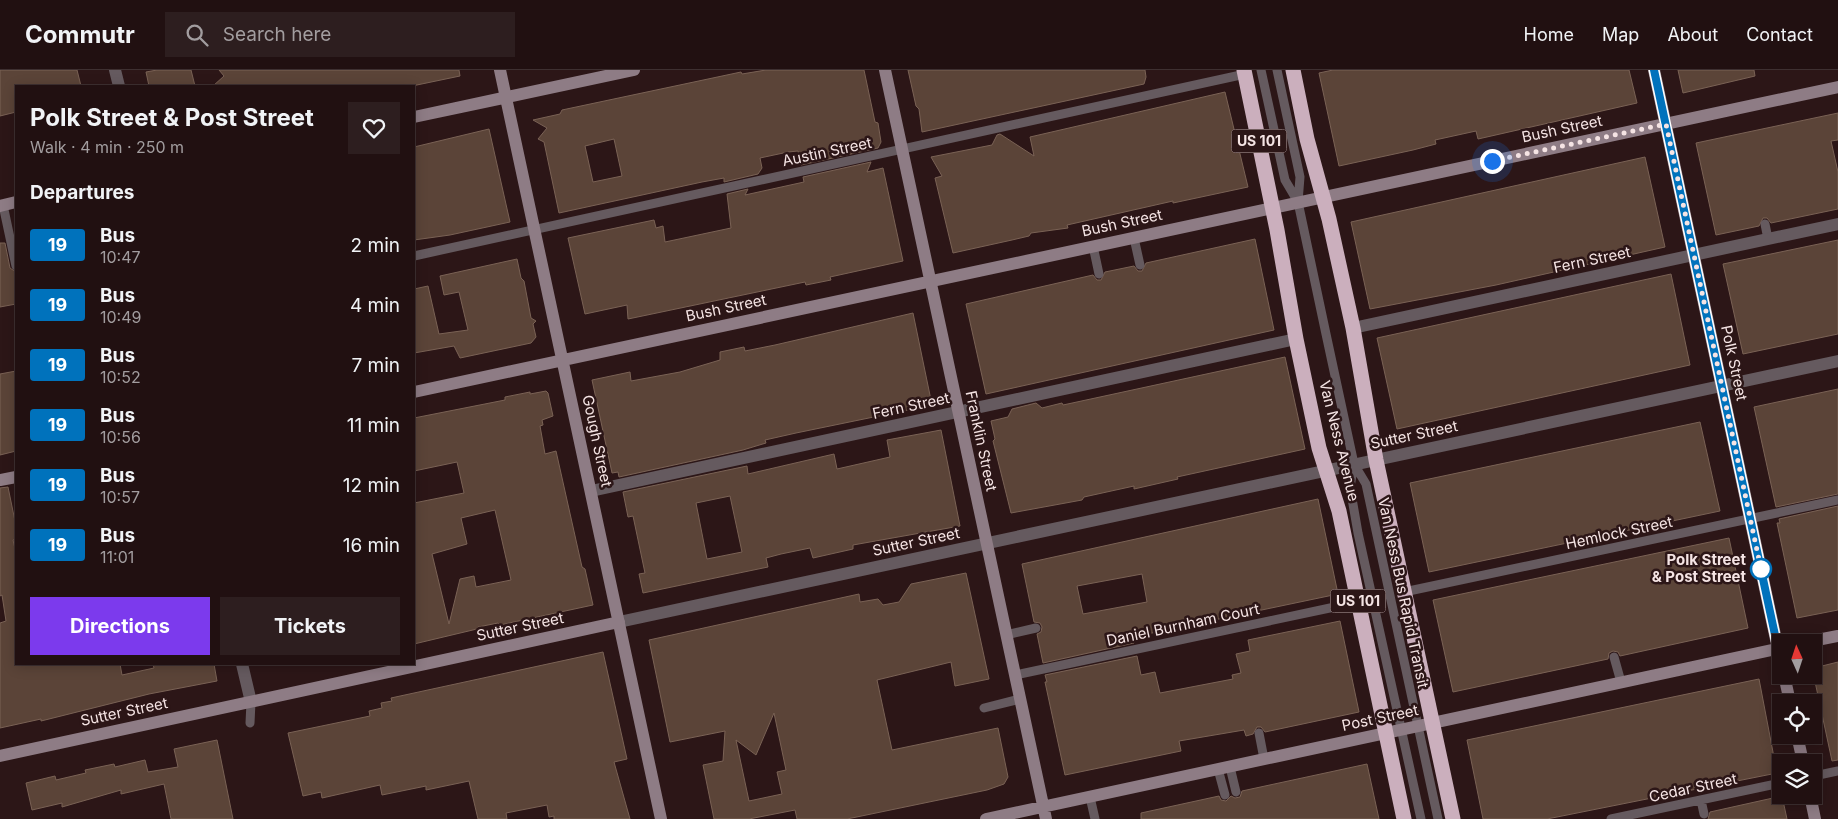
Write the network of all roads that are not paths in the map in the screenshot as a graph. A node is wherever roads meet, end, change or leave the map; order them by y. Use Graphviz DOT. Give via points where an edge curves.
graph roads {
  1 [pos="115,70"];
  2 [pos="500,70"];
  3 [pos="634,70"];
  4 [pos="885,70"];
  5 [pos="1261,70"];
  6 [pos="1277,70"];
  7 [pos="1293,70"];
  8 [pos="1654,70"];
  9 [pos="1244,72"];
  10 [pos="119,85"];
  11 [pos="1838,87"];
  12 [pos="506,97"];
  13 [pos="415,117"];
  14 [pos="1666,124"];
  15 [pos="902,150"];
  16 [pos="1323,197"];
  17 [pos="15,202"];
  18 [pos="1298,202"];
  19 [pos="2,205"];
  20 [pos="1273,208"];
  21 [pos="1765,224"];
  22 [pos="1838,224"];
  23 [pos="534,229"];
  24 [pos="1134,238"];
  25 [pos="1768,239"];
  26 [pos="1093,246"];
  27 [pos="1694,255"];
  28 [pos="415,256"];
  29 [pos="15,262"];
  30 [pos="1140,264"];
  31 [pos="1099,274"];
  32 [pos="930,281"];
  33 [pos="1353,328"];
  34 [pos="1296,339"];
  35 [pos="563,360"];
  36 [pos="1838,361"];
  37 [pos="1722,386"];
  38 [pos="415,392"];
  39 [pos="958,412"];
  40 [pos="1376,460"];
  41 [pos="1354,464"];
  42 [pos="1327,470"];
  43 [pos="15,477"];
  44 [pos="0,480"];
  45 [pos="591,491"];
  46 [pos="1838,500"];
  47 [pos="1750,520"];
  48 [pos="986,543"];
  49 [pos="1404,592"];
  50 [pos="1358,602"];
  51 [pos="619,622"];
  52 [pos="1036,628"];
  53 [pos="1777,634"];
  54 [pos="1006,635"];
  55 [pos="1838,636"];
  56 [pos="1822,639"];
  57 [pos="1772,651"];
  58 [pos="1614,657"];
  59 [pos="242,665"];
  60 [pos="1015,675"];
  61 [pos="1621,682"];
  62 [pos="1020,699"];
  63 [pos="250,702"];
  64 [pos="984,708"];
  65 [pos="250,723"];
  66 [pos="1425,725"];
  67 [pos="1401,730"];
  68 [pos="1259,733"];
  69 [pos="1386,733"];
  70 [pos="0,756"];
  71 [pos="1264,759"];
  72 [pos="1224,768"];
  73 [pos="1838,771"];
  74 [pos="1822,774"];
  75 [pos="1772,785"];
  76 [pos="1236,792"];
  77 [pos="1225,795"];
  78 [pos="1090,797"];
  79 [pos="1701,800"];
  80 [pos="1812,804"];
  81 [pos="1044,813"];
  82 [pos="1704,814"];
  83 [pos="661,819"];
  84 [pos="986,819"];
  85 [pos="1095,819"];
  86 [pos="1404,819"];
  87 [pos="1421,819"];
  88 [pos="1438,819"];
  89 [pos="1453,819"];
  90 [pos="1611,819"];
  91 [pos="1815,819"];
  1 -- 10 [label="street"];
  2 -- 12 [label="main road, Gough Street"];
  3 -- 12 [label="main road"];
  4 -- 15 [label="main road, Franklin Street"];
  5 -- 18 [label="lane, Van Ness Bus Rapid Transit" via="1285,180"];
  6 -- 18 [label="lane, Van Ness Bus Rapid Transit" via="1300,177"];
  7 -- 16 [label="highway, Van Ness Avenue / US 101"];
  8 -- 14 [label="main road, Polk Street"];
  9 -- 15 [label="lane, Austin Street"];
  9 -- 20 [label="highway, Van Ness Avenue / US 101"];
  11 -- 14 [label="main road, Bush Street"];
  12 -- 13 [label="main road"];
  12 -- 23 [label="main road, Gough Street"];
  14 -- 16 [label="main road, Bush Street"];
  14 -- 27 [label="main road, Polk Street"];
  15 -- 23 [label="lane, Austin Street"];
  15 -- 32 [label="main road, Franklin Street"];
  16 -- 18 [label="main road, Bush Street"];
  16 -- 33 [label="highway, Van Ness Avenue / US 101"];
  17 -- 19 [label="main road"];
  18 -- 20 [label="main road, Bush Street"];
  18 -- 41 [label="lane, Van Ness Bus Rapid Transit"];
  19 -- 29 [label="lane"];
  20 -- 24 [label="main road, Bush Street"];
  20 -- 34 [label="highway, Van Ness Avenue / US 101"];
  21 -- 25 [label="lane"];
  22 -- 25 [label="street, Fern Street"];
  23 -- 28 [label="lane, Austin Street"];
  23 -- 35 [label="main road, Gough Street"];
  24 -- 26 [label="main road, Bush Street"];
  24 -- 30 [label="lane"];
  25 -- 27 [label="street, Fern Street"];
  26 -- 31 [label="lane"];
  26 -- 32 [label="main road, Bush Street"];
  27 -- 33 [label="street, Fern Street"];
  27 -- 37 [label="main road, Polk Street"];
  32 -- 35 [label="main road, Bush Street"];
  32 -- 39 [label="main road, Franklin Street"];
  33 -- 40 [label="highway, Van Ness Avenue / US 101"];
  34 -- 39 [label="street, Fern Street"];
  34 -- 42 [label="highway, Van Ness Avenue / US 101" via="1319,448"];
  35 -- 38 [label="main road, Bush Street"];
  35 -- 45 [label="main road, Gough Street"];
  36 -- 37 [label="street, Sutter Street"];
  37 -- 40 [label="street, Sutter Street"];
  37 -- 47 [label="main road, Polk Street"];
  39 -- 45 [label="street, Fern Street"];
  39 -- 48 [label="main road, Franklin Street"];
  40 -- 41 [label="street, Sutter Street"];
  40 -- 49 [label="highway, Van Ness Avenue / US 101"];
  41 -- 42 [label="street, Sutter Street"];
  41 -- 66 [label="lane, Van Ness Bus Rapid Transit" via="1366,484"];
  41 -- 67 [label="lane, Van Ness Bus Rapid Transit" via="1350,487 1358,533"];
  42 -- 48 [label="street, Sutter Street"];
  42 -- 50 [label="highway, Van Ness Avenue / US 101"];
  43 -- 44 [label="main road"];
  45 -- 51 [label="main road, Gough Street"];
  46 -- 47 [label="lane, Hemlock Street"];
  47 -- 49 [label="lane, Hemlock Street"];
  47 -- 53 [label="main road, Polk Street"];
  48 -- 51 [label="street, Sutter Street"];
  48 -- 54 [label="main road, Franklin Street"];
  49 -- 66 [label="highway, Van Ness Avenue / US 101"];
  50 -- 60 [label="lane, Daniel Burnham Court"];
  50 -- 69 [label="highway, Van Ness Avenue / US 101"];
  51 -- 63 [label="main road, Sutter Street"];
  51 -- 83 [label="main road, Gough Street"];
  52 -- 54 [label="lane"];
  54 -- 60 [label="main road, Franklin Street"];
  55 -- 56 [label="main road"];
  57 -- 61 [label="main road, Post Street"];
  58 -- 61 [label="lane"];
  59 -- 63 [label="street"];
  60 -- 62 [label="main road, Franklin Street"];
  61 -- 66 [label="main road, Post Street"];
  62 -- 64 [label="lane"];
  62 -- 81 [label="main road, Franklin Street"];
  63 -- 65 [label="lane"];
  63 -- 70 [label="main road, Sutter Street"];
  66 -- 67 [label="main road, Post Street"];
  66 -- 88 [label="lane, Van Ness Bus Rapid Transit"];
  66 -- 89 [label="highway, Van Ness Avenue / US 101"];
  67 -- 69 [label="main road, Post Street"];
  67 -- 87 [label="lane, Van Ness Bus Rapid Transit"];
  68 -- 71 [label="lane"];
  69 -- 71 [label="main road, Post Street"];
  69 -- 86 [label="highway, Van Ness Avenue / US 101"];
  71 -- 72 [label="main road, Post Street"];
  72 -- 76 [label="lane"];
  72 -- 77 [label="lane"];
  72 -- 78 [label="main road, Post Street"];
  73 -- 74 [label="lane"];
  75 -- 79 [label="lane, Cedar Street"];
  78 -- 81 [label="main road, Post Street"];
  78 -- 85 [label="lane"];
  79 -- 82 [label="lane"];
  79 -- 90 [label="lane, Cedar Street"];
  80 -- 91 [label="main road"];
  81 -- 84 [label="main road, Post Street"];
}
